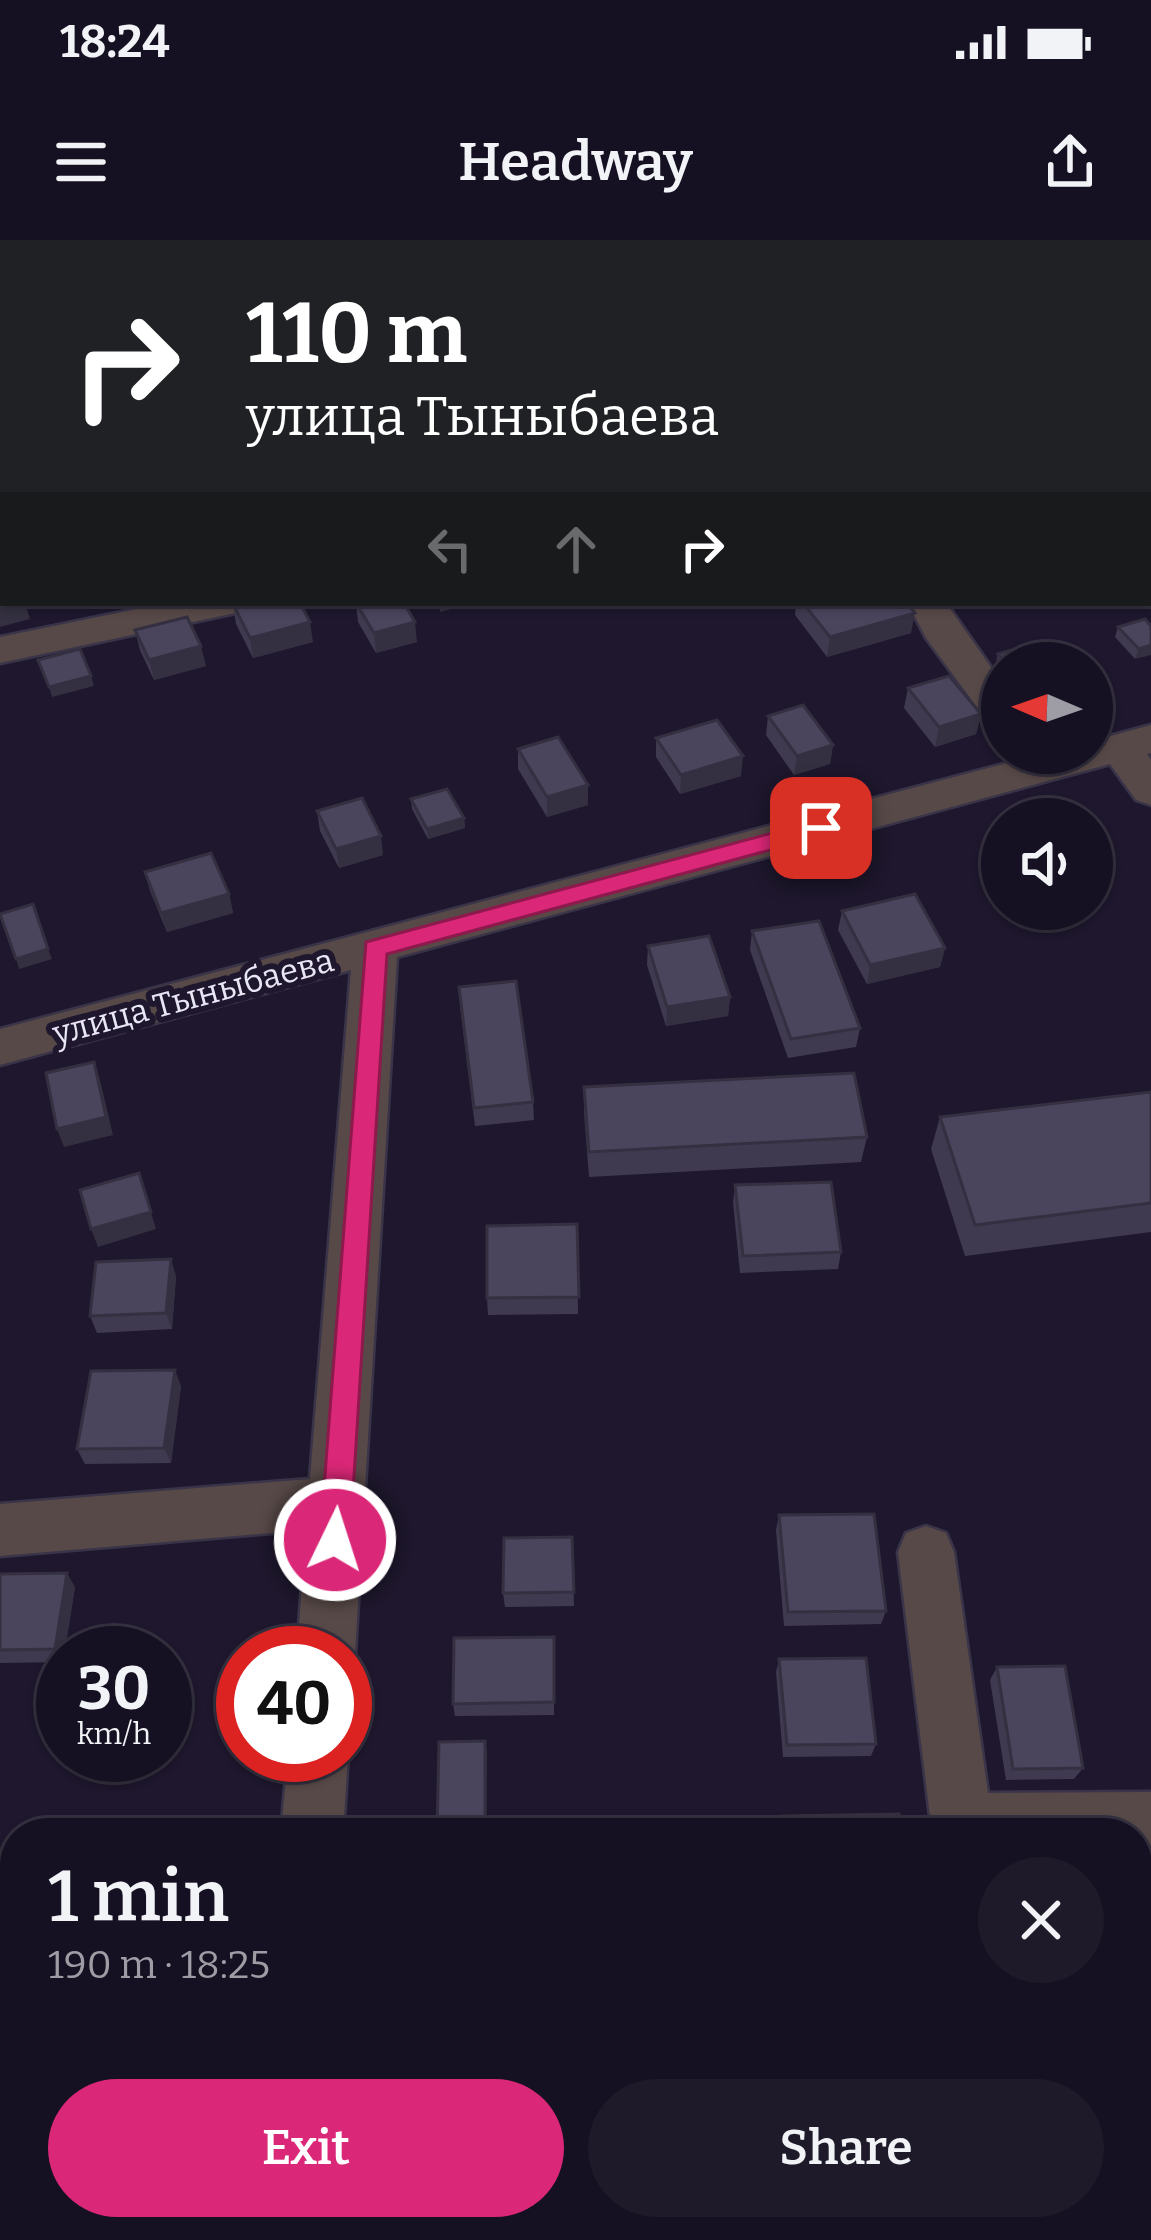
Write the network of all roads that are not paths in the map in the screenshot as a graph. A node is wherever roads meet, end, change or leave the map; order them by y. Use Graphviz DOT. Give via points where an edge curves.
graph roads {
  1 [pos="212,606"];
  2 [pos="928,606"];
  3 [pos="0,650"];
  4 [pos="981,684"];
  5 [pos="1136,743"];
  6 [pos="992,774"];
  7 [pos="1151,790"];
  8 [pos="375,948"];
  9 [pos="0,1047"];
  10 [pos="338,1502"];
  11 [pos="0,1530"];
  12 [pos="926,1552"];
  13 [pos="328,1626"];
  14 [pos="316,1782"];
  15 [pos="313,1818"];
  16 [pos="961,1818"];
  1 -- 3 [label="street"];
  2 -- 4 [label="street"];
  5 -- 7 [label="street"];
  6 -- 8 [label="street, улица Тыныбаева"];
  8 -- 9 [label="street, улица Тыныбаева"];
  8 -- 10 [label="street"];
  10 -- 11 [label="street"];
  10 -- 13 [label="street"];
  12 -- 16 [label="street"];
  14 -- 15 [label="street"];
}
